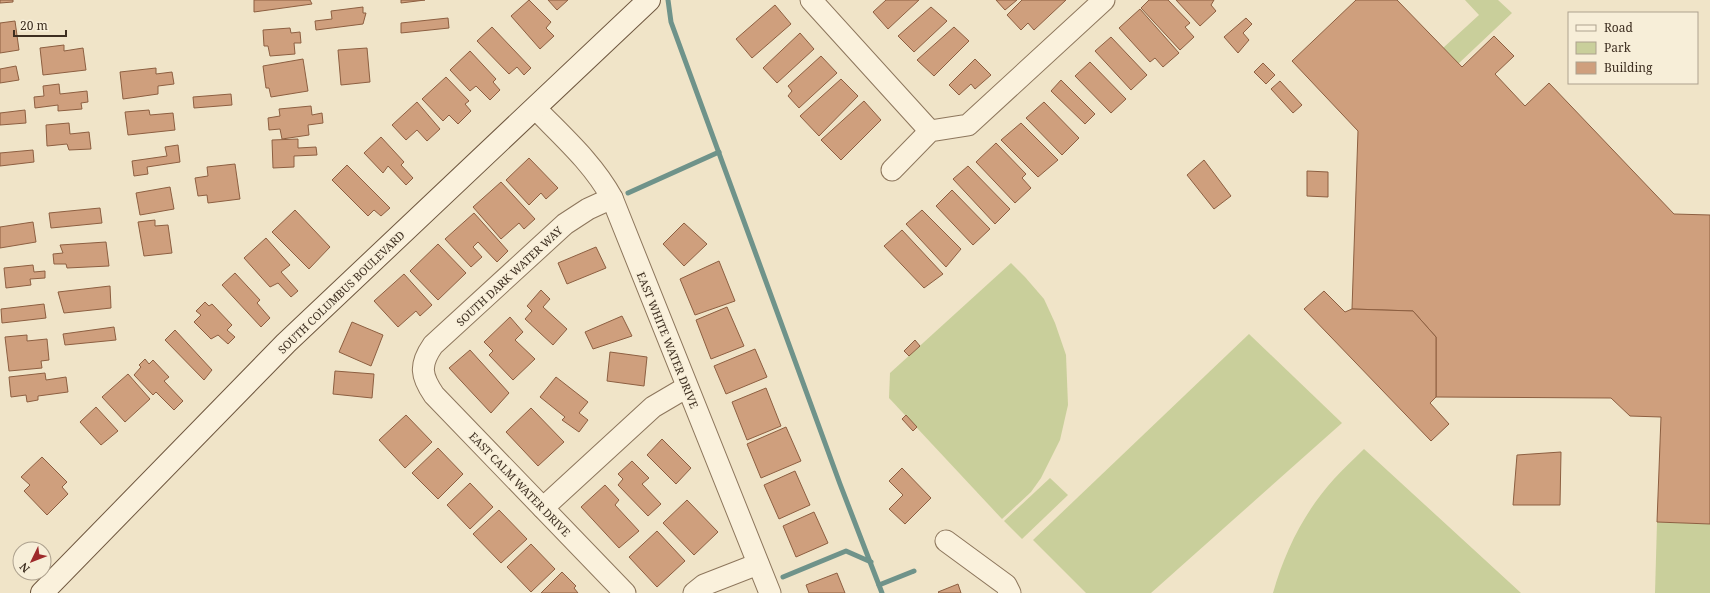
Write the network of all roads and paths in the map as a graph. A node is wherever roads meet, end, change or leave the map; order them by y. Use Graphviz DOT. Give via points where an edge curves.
graph roads {
  1 [pos="811,0"];
  2 [pos="1104,0"];
  3 [pos="644,4"];
  4 [pos="534,108"];
  5 [pos="930,131"];
  6 [pos="892,170"];
  7 [pos="612,198"];
  8 [pos="416,370"];
  9 [pos="687,387"];
  10 [pos="543,508"];
  11 [pos="946,541"];
  12 [pos="758,564"];
  13 [pos="42,593"];
  14 [pos="625,593"];
  15 [pos="694,593"];
  16 [pos="770,593"];
  17 [pos="1010,593"];
  1 -- 5 [label="street"];
  2 -- 5 [label="street" via="968,125"];
  3 -- 4 [label="street, SOUTH COLUMBUS BOULEVARD"];
  4 -- 7 [label="street, EAST WHITE WATER DRIVE" via="586,161"];
  4 -- 13 [label="street, SOUTH COLUMBUS BOULEVARD" via="286,343"];
  5 -- 6 [label="street"];
  7 -- 8 [label="street, SOUTH DARK WATER WAY" via="565,224 433,345"];
  7 -- 9 [label="street, EAST WHITE WATER DRIVE"];
  8 -- 10 [label="street, EAST CALM WATER DRIVE" via="434,395"];
  9 -- 10 [label="street" via="653,406"];
  9 -- 12 [label="street, EAST WHITE WATER DRIVE"];
  10 -- 14 [label="street, EAST CALM WATER DRIVE"];
  11 -- 17 [label="street" via="1006,585"];
  12 -- 15 [label="street" via="704,585"];
  12 -- 16 [label="street, EAST WHITE WATER DRIVE"];
}
